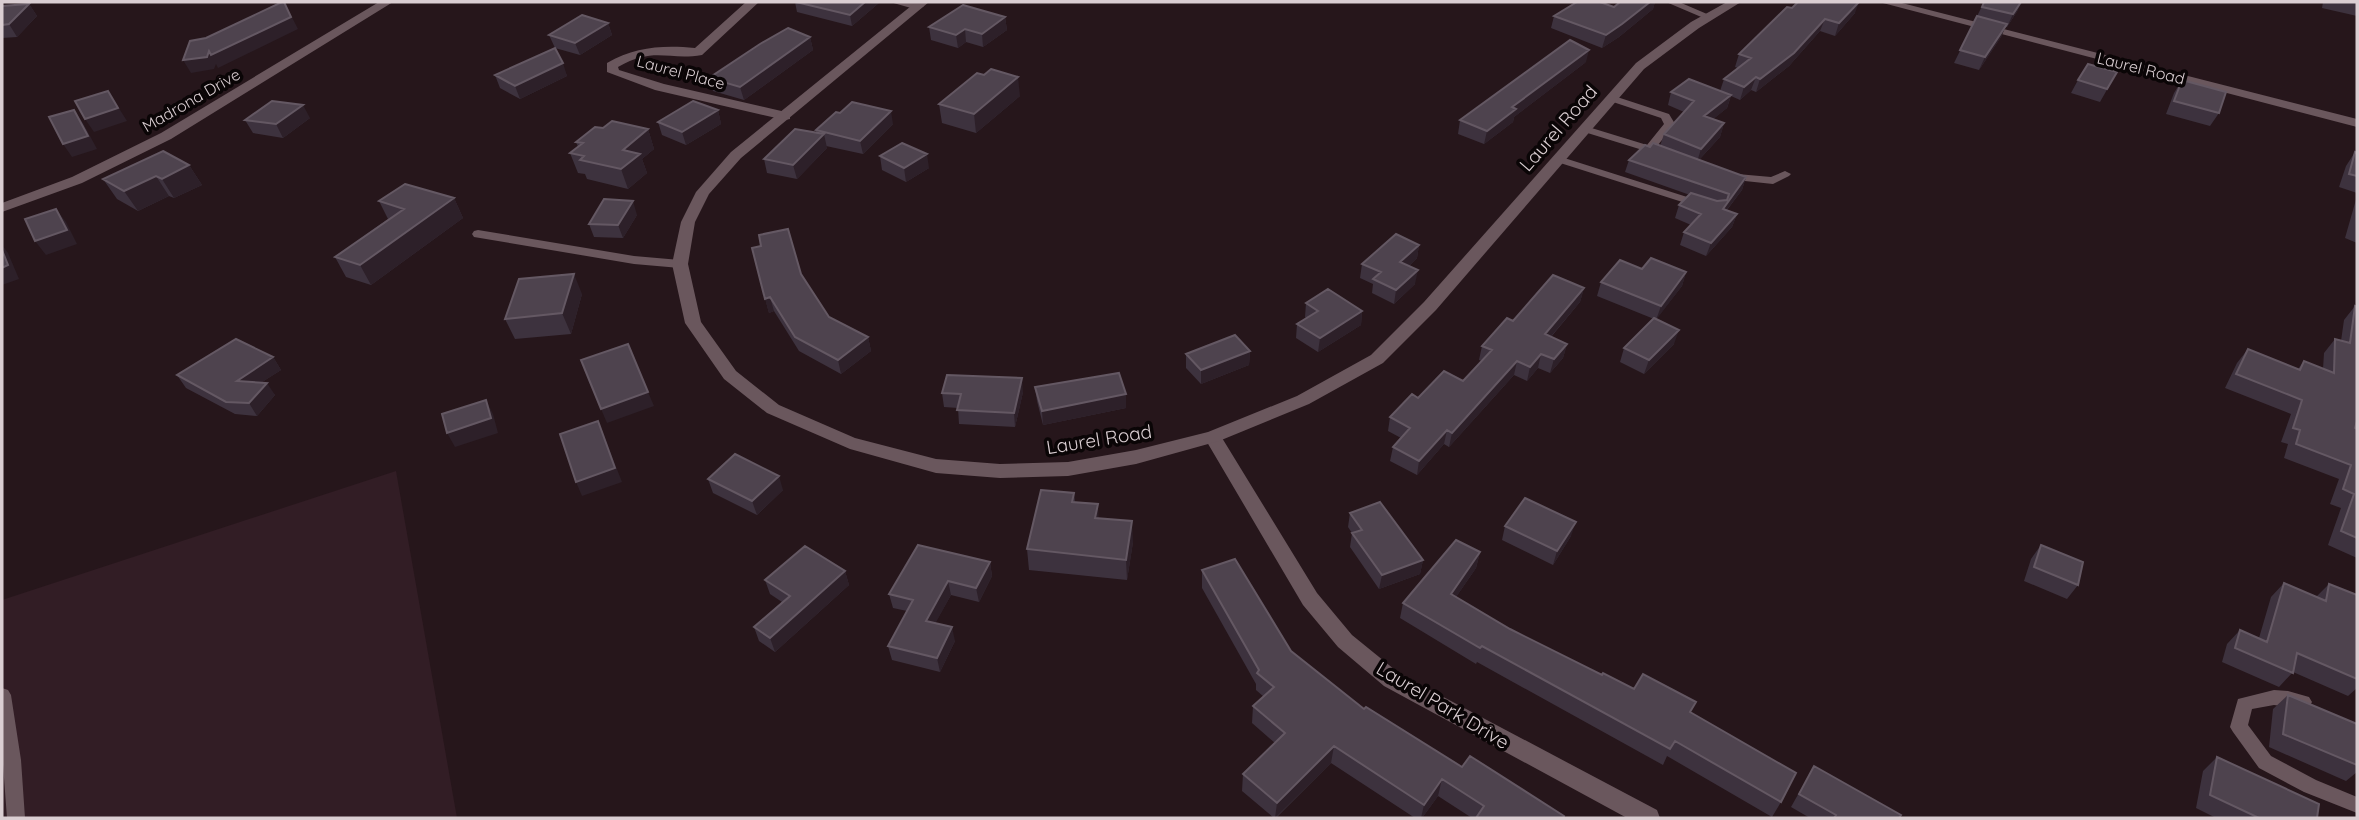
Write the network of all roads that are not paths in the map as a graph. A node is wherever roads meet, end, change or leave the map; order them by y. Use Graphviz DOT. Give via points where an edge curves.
graph roads {
  1 [pos="387,2"];
  2 [pos="753,2"];
  3 [pos="896,2"];
  4 [pos="1671,2"];
  5 [pos="1735,2"];
  6 [pos="1885,2"];
  7 [pos="920,4"];
  8 [pos="1709,16"];
  9 [pos="1611,99"];
  10 [pos="785,116"];
  11 [pos="2357,123"];
  12 [pos="1585,129"];
  13 [pos="1558,159"];
  14 [pos="1718,173"];
  15 [pos="1785,174"];
  16 [pos="2,208"];
  17 [pos="1717,209"];
  18 [pos="478,234"];
  19 [pos="680,264"];
  20 [pos="1213,437"];
  21 [pos="2,695"];
  22 [pos="2320,709"];
  23 [pos="2357,804"];
  24 [pos="16,818"];
  25 [pos="1649,818"];
  1 -- 16 [label="street, Madrona Drive" via="166,136 78,180"];
  2 -- 10 [label="street, Laurel Place" via="698,52 657,48 628,55 611,66 613,72 660,87"];
  3 -- 7 [label="street"];
  4 -- 8 [label="lane"];
  5 -- 8 [label="street, Laurel Road"];
  6 -- 11 [label="street, Laurel Road"];
  7 -- 10 [label="street, Laurel Road"];
  8 -- 9 [label="street, Laurel Road" via="1640,66"];
  9 -- 12 [label="street, Laurel Road"];
  9 -- 12 [label="lane" via="1665,116 1670,124 1654,151"];
  10 -- 19 [label="street, Laurel Road" via="736,155 703,192 688,222"];
  12 -- 13 [label="street, Laurel Road"];
  13 -- 17 [label="lane"];
  13 -- 20 [label="street, Laurel Road" via="1430,306 1377,359 1303,400"];
  14 -- 15 [label="lane" via="1773,181"];
  18 -- 19 [label="lane"];
  19 -- 20 [label="street, Laurel Road" via="692,323 730,375 773,409 850,443 936,466 1000,471 1068,469"];
  20 -- 25 [label="street, Laurel Park Drive" via="1310,599 1345,641 1392,680"];
  21 -- 24 [label="lane"];
  22 -- 23 [label="lane" via="2295,699 2265,696 2244,704 2239,727 2265,762"];
}
